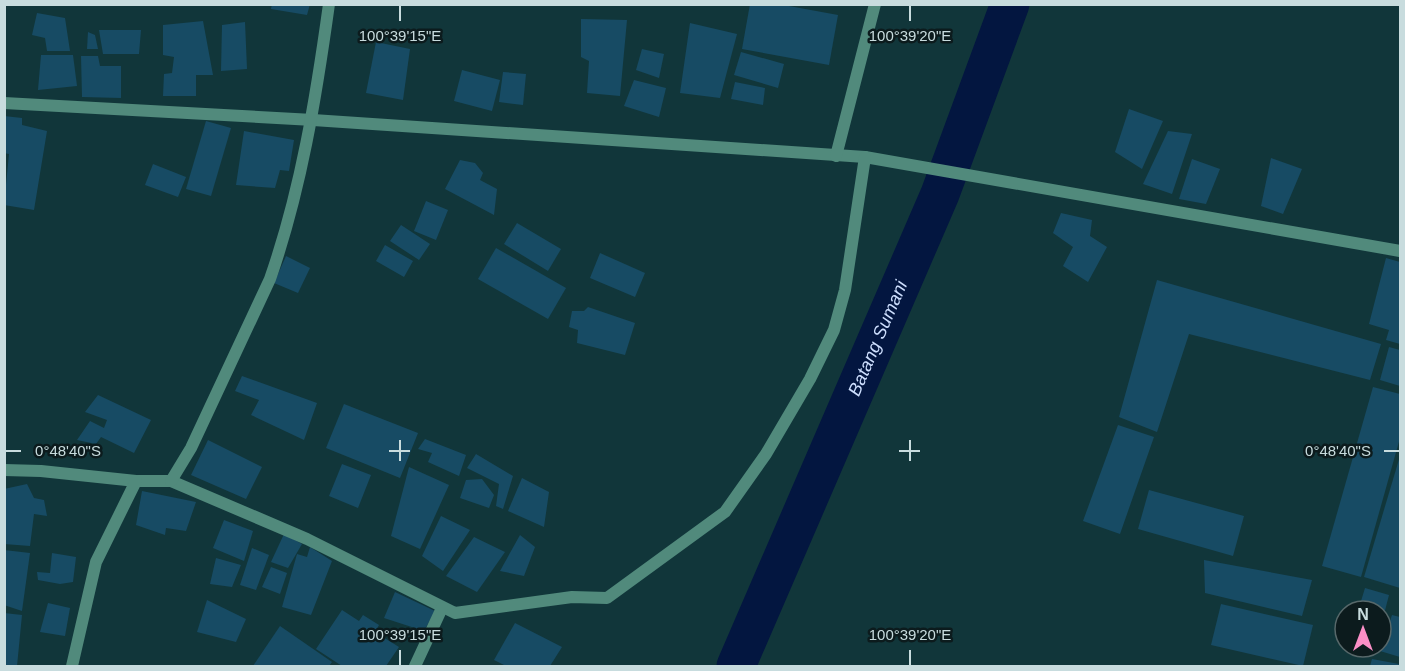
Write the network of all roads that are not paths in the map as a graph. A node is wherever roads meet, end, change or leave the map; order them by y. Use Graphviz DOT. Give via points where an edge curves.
graph roads {
  1 [pos="329,4"];
  2 [pos="875,4"];
  3 [pos="4,103"];
  4 [pos="313,120"];
  5 [pos="836,156"];
  6 [pos="865,157"];
  7 [pos="1401,252"];
  8 [pos="4,470"];
  9 [pos="136,482"];
  10 [pos="171,482"];
  11 [pos="442,608"];
  12 [pos="72,666"];
  13 [pos="415,666"];
  1 -- 4 [label="street"];
  2 -- 5 [label="street"];
  3 -- 4 [label="street"];
  4 -- 5 [label="street"];
  4 -- 10 [label="street" via="270,279 191,448"];
  5 -- 6 [label="street"];
  6 -- 7 [label="street"];
  6 -- 11 [label="street" via="845,290 834,330 766,454 725,512 607,598 572,597 466,613"];
  8 -- 9 [label="street"];
  9 -- 10 [label="street"];
  9 -- 12 [label="street" via="96,562"];
  10 -- 11 [label="street" via="307,539"];
  11 -- 13 [label="street"];
}
